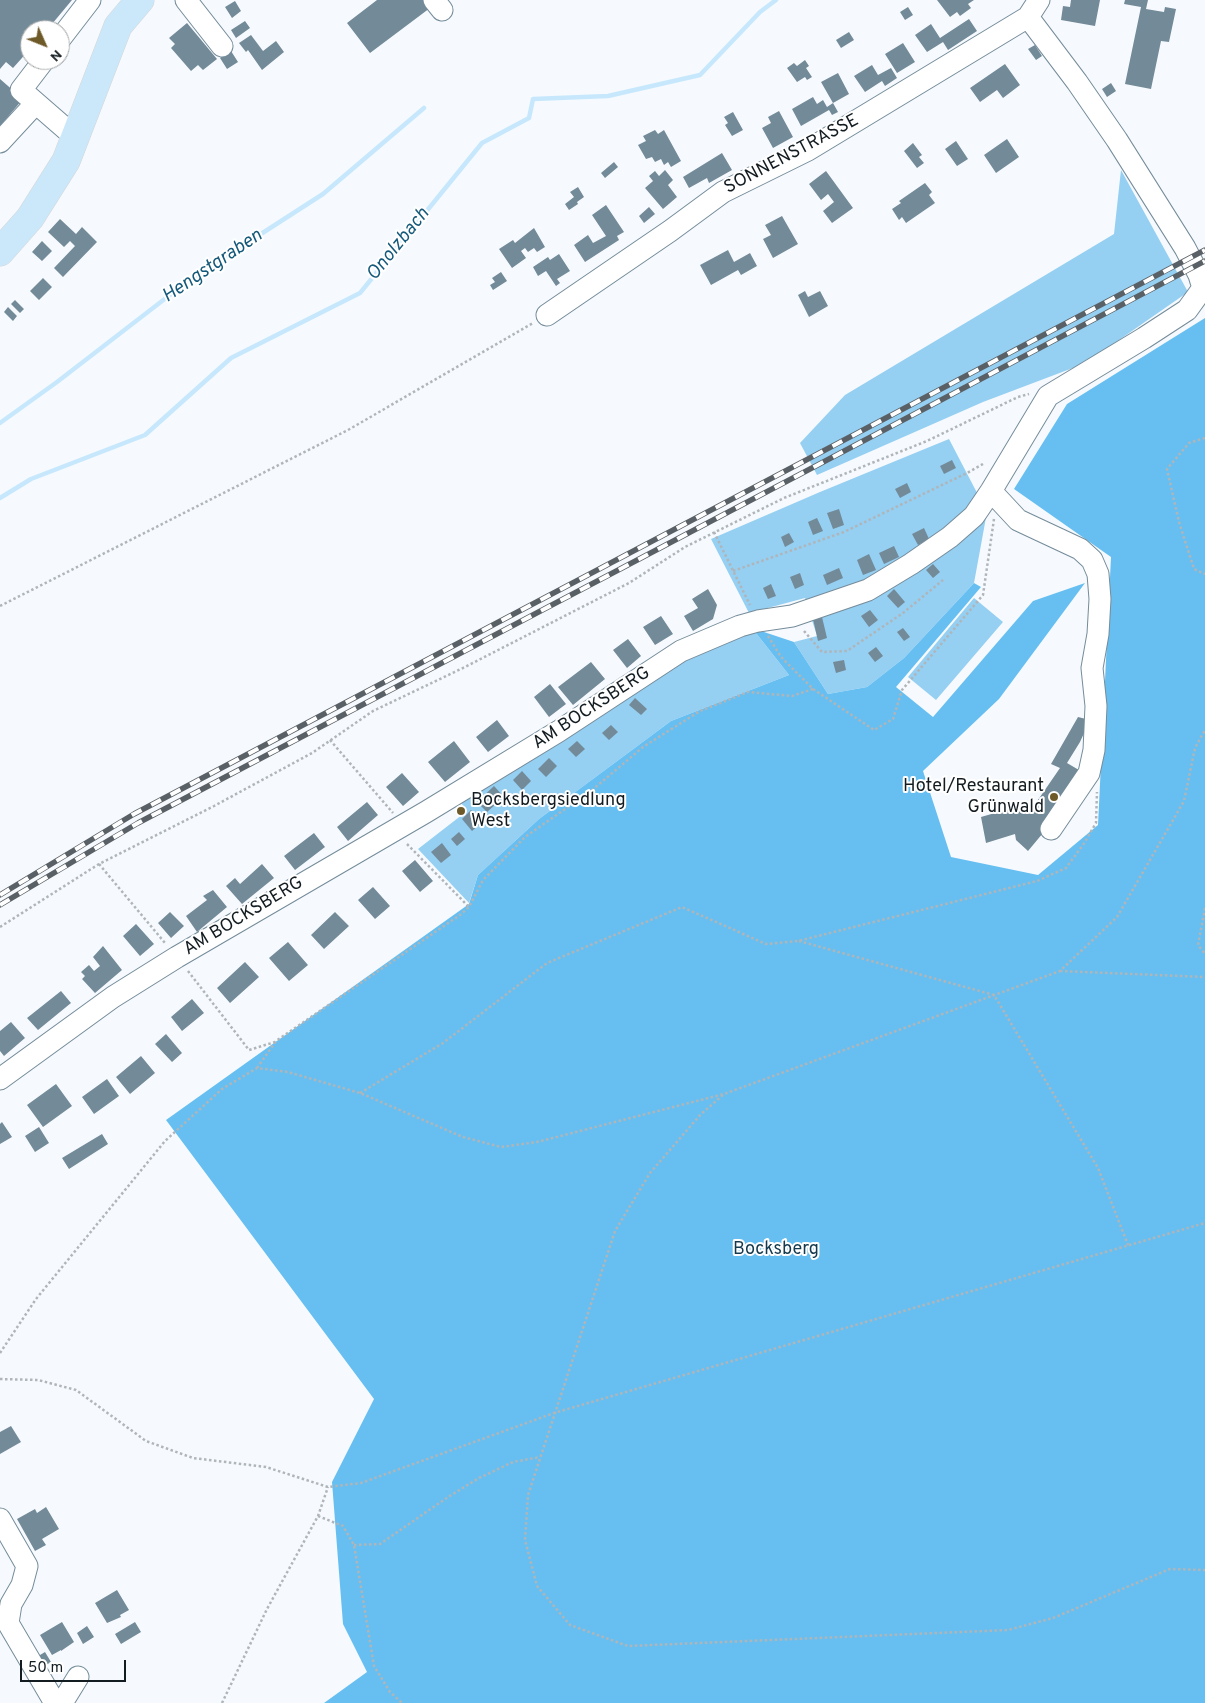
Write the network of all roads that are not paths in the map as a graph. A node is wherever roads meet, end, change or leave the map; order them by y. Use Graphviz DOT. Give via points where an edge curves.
graph roads {
  1 [pos="90,0"];
  2 [pos="140,0"];
  3 [pos="186,0"];
  4 [pos="1034,8"];
  5 [pos="70,26"];
  6 [pos="222,46"];
  7 [pos="36,70"];
  8 [pos="36,103"];
  9 [pos="75,137"];
  10 [pos="0,142"];
  11 [pos="0,252"];
  12 [pos="547,315"];
  13 [pos="992,491"];
  14 [pos="1051,830"];
  15 [pos="0,1080"];
  16 [pos="0,1519"];
  17 [pos="78,1677"];
  18 [pos="55,1703"];
  19 [pos="62,1703"];
  1 -- 5 [label="street"];
  2 -- 9 [label="main road" via="118,26"];
  3 -- 6 [label="street"];
  4 -- 12 [label="street, SONNENSTRASSE" via="808,150 723,192"];
  4 -- 13 [label="street, AM BOCKSBERG" via="1077,82 1185,248 1203,288 1187,310 1048,396"];
  7 -- 8 [label="street" via="21,90"];
  8 -- 9 [label="street"];
  8 -- 10 [label="street"];
  9 -- 11 [label="main road" via="66,161 30,218"];
  13 -- 14 [label="street" via="1018,520 1080,549 1092,560 1098,574 1098,634 1092,668 1096,706 1094,750 1088,773"];
  13 -- 15 [label="street, AM BOCKSBERG" via="974,516 950,537 868,590 792,616 740,626 681,651 559,731 176,957 113,997"];
  16 -- 18 [label="street" via="26,1566 22,1585 11,1604 8,1622"];
  17 -- 19 [label="street"];
}
